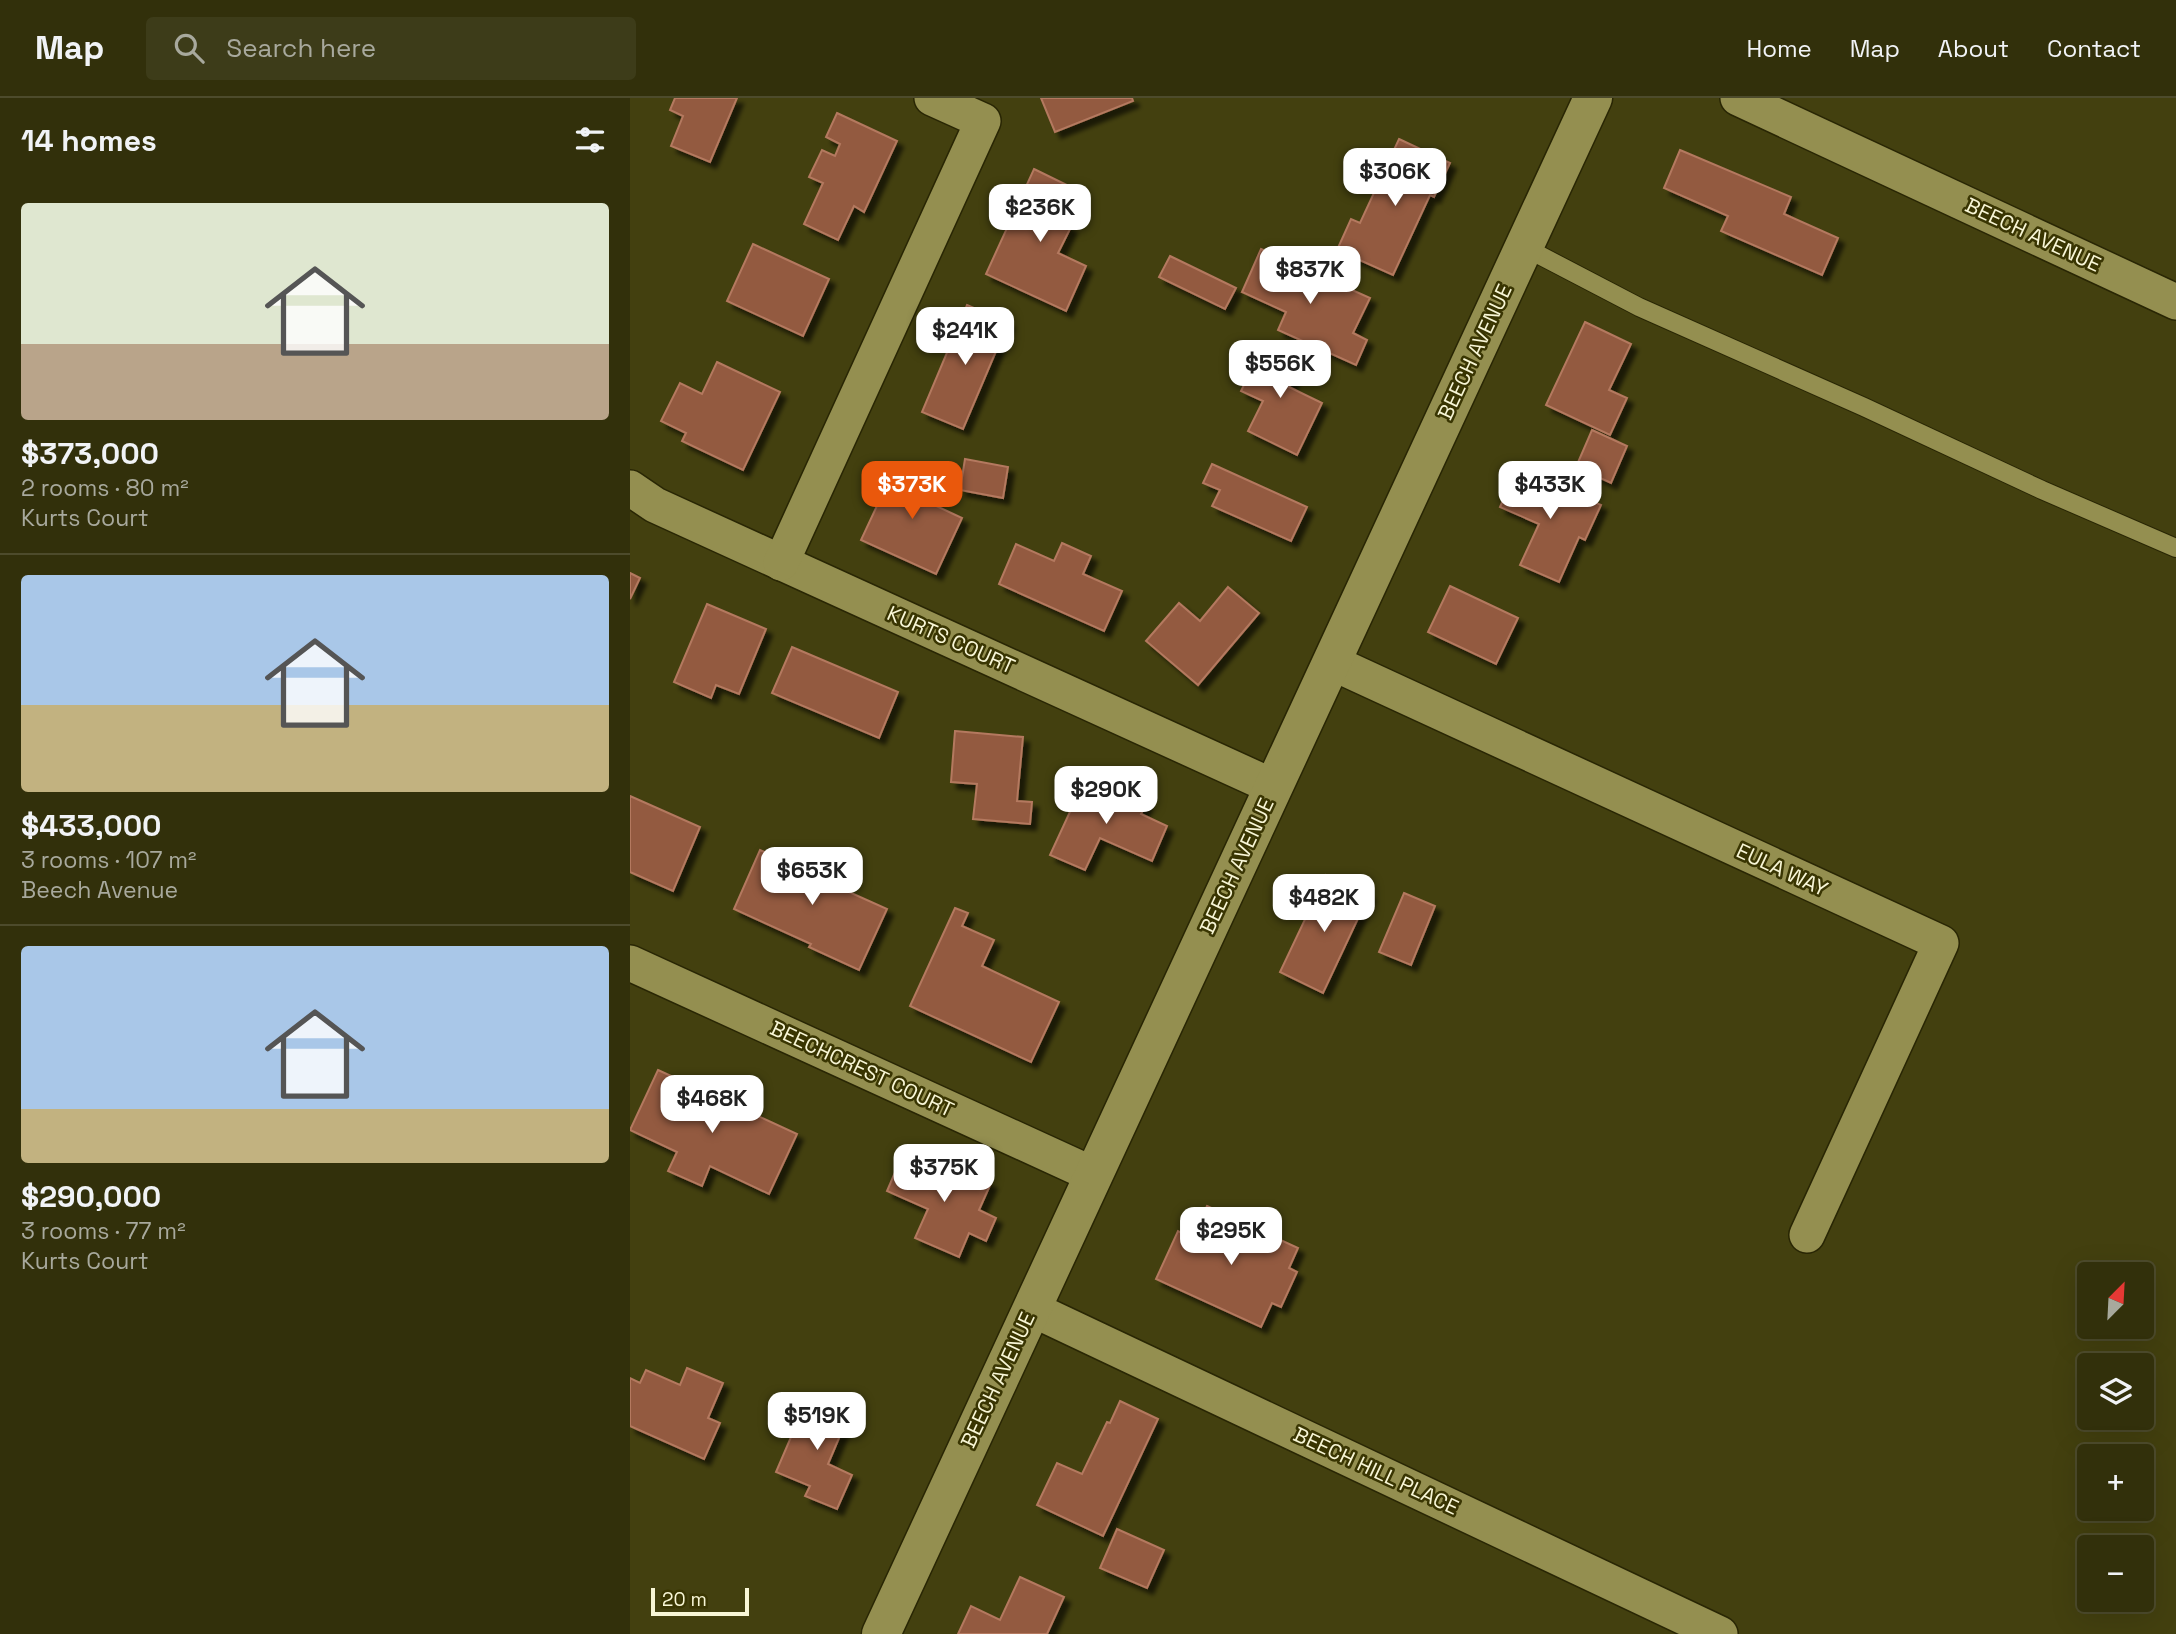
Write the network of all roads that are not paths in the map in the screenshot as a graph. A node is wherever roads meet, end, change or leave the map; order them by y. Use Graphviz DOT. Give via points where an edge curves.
graph roads {
  1 [pos="932,98"];
  2 [pos="1593,98"];
  3 [pos="1738,98"];
  4 [pos="1524,247"];
  5 [pos="2176,302"];
  6 [pos="630,488"];
  7 [pos="2176,548"];
  8 [pos="781,563"];
  9 [pos="1331,662"];
  10 [pos="1274,787"];
  11 [pos="630,962"];
  12 [pos="1094,1175"];
  13 [pos="1807,1235"];
  14 [pos="1032,1309"];
  15 [pos="881,1634"];
  16 [pos="1720,1634"];
  1 -- 8 [label="street" via="982,121"];
  2 -- 4 [label="street, BEECH AVENUE"];
  3 -- 5 [label="street, BEECH AVENUE"];
  4 -- 7 [label="lane" via="1639,307"];
  4 -- 9 [label="street, BEECH AVENUE"];
  6 -- 8 [label="street, KURTS COURT" via="655,505"];
  8 -- 10 [label="street, KURTS COURT"];
  9 -- 10 [label="street, BEECH AVENUE"];
  9 -- 13 [label="street, EULA WAY" via="1941,943"];
  10 -- 12 [label="street, BEECH AVENUE"];
  11 -- 12 [label="street, BEECHCREST COURT"];
  12 -- 14 [label="street, BEECH AVENUE"];
  14 -- 15 [label="street, BEECH AVENUE"];
  14 -- 16 [label="street, BEECH HILL PLACE"];
}
